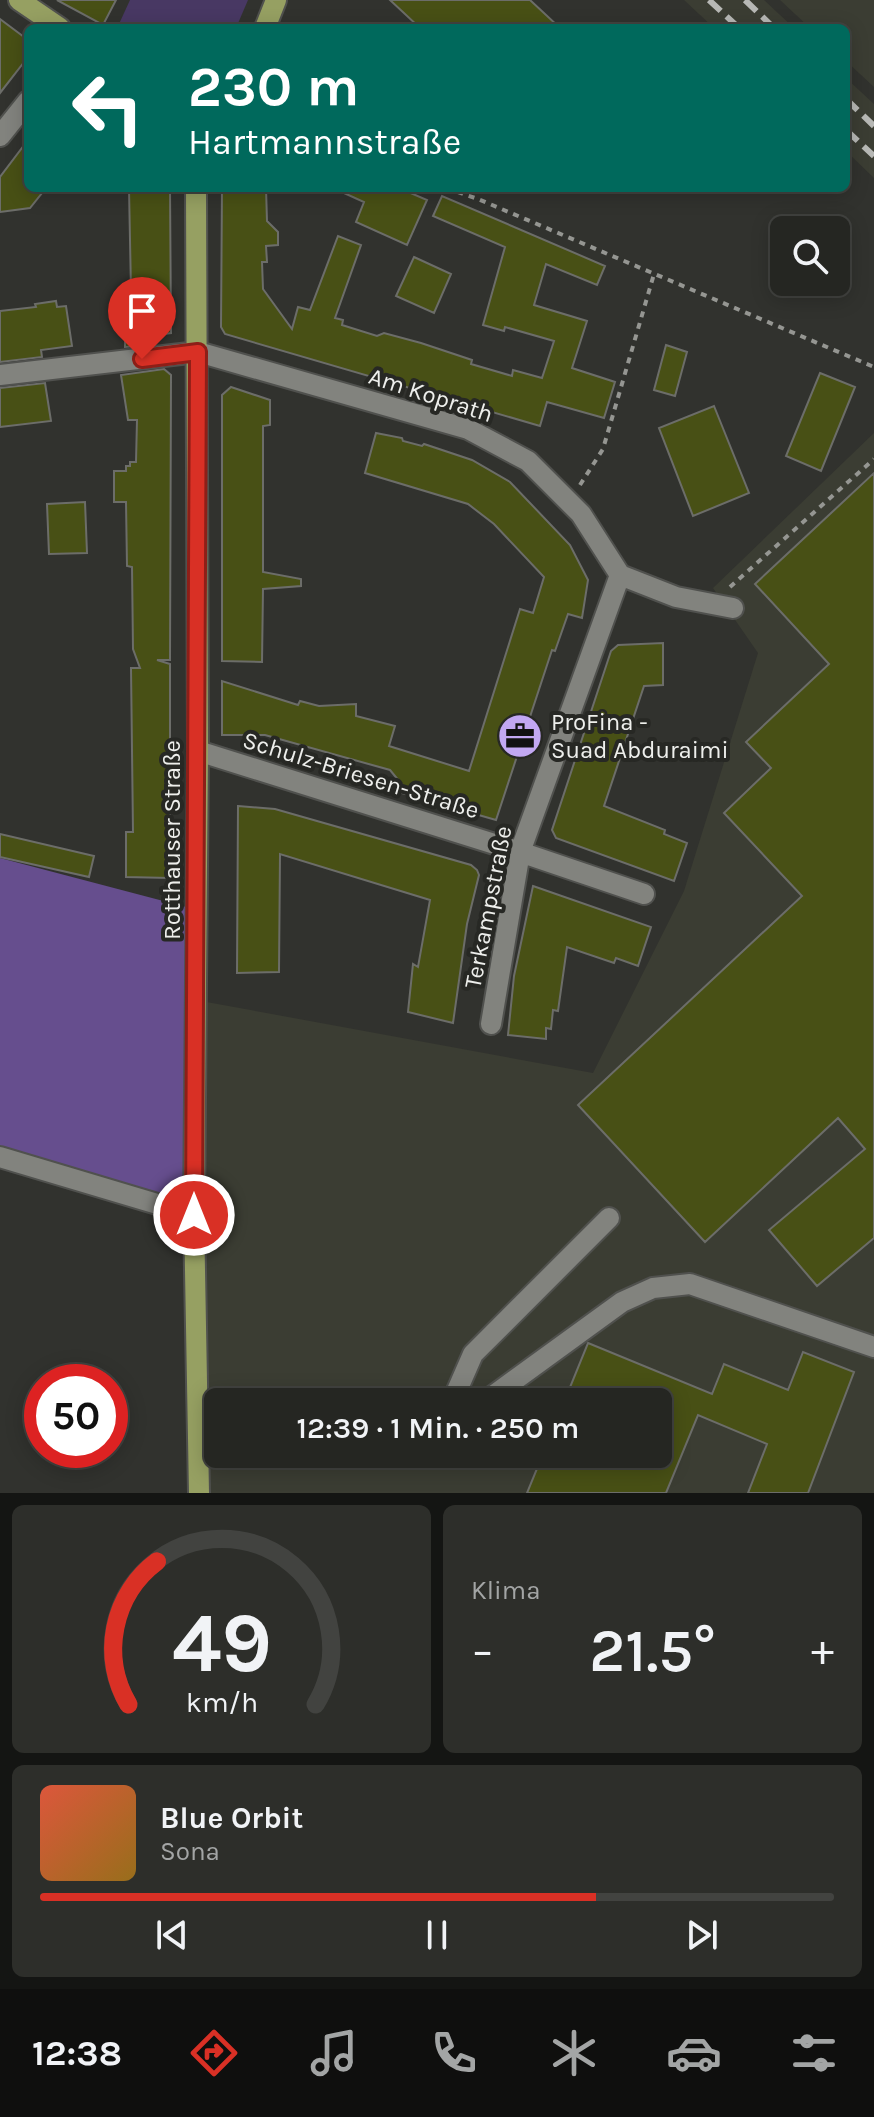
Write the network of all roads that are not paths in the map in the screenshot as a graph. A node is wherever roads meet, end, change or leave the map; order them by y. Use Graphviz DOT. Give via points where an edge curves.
graph roads {
  1 [pos="19,0"];
  2 [pos="276,0"];
  3 [pos="54,24"];
  4 [pos="267,24"];
  5 [pos="24,106"];
  6 [pos="0,136"];
  7 [pos="196,192"];
  8 [pos="198,352"];
  9 [pos="0,375"];
  10 [pos="620,575"];
  11 [pos="733,608"];
  12 [pos="198,751"];
  13 [pos="520,852"];
  14 [pos="644,894"];
  15 [pos="491,1024"];
  16 [pos="0,1157"];
  17 [pos="194,1215"];
  18 [pos="609,1218"];
  19 [pos="874,1347"];
  20 [pos="458,1388"];
  21 [pos="504,1388"];
  22 [pos="199,1493"];
  1 -- 3 [label="main road"];
  2 -- 4 [label="main road"];
  5 -- 6 [label="street"];
  7 -- 8 [label="main road, Rotthauser Straße"];
  8 -- 9 [label="street"];
  8 -- 10 [label="street, Am Koprath" via="468,429 528,461 581,514"];
  8 -- 12 [label="main road, Rotthauser Straße"];
  10 -- 11 [label="street" via="676,597"];
  10 -- 13 [label="street, Terkampstraße"];
  12 -- 13 [label="street, Schulz-Briesen-Straße"];
  12 -- 17 [label="main road, Rotthauser Straße"];
  13 -- 14 [label="street, Schulz-Briesen-Straße"];
  13 -- 15 [label="street, Terkampstraße"];
  16 -- 17 [label="street"];
  17 -- 22 [label="main road, Rotthauser Straße"];
  18 -- 20 [label="street" via="473,1354"];
  19 -- 21 [label="street" via="690,1284 653,1288 622,1302"];
}
